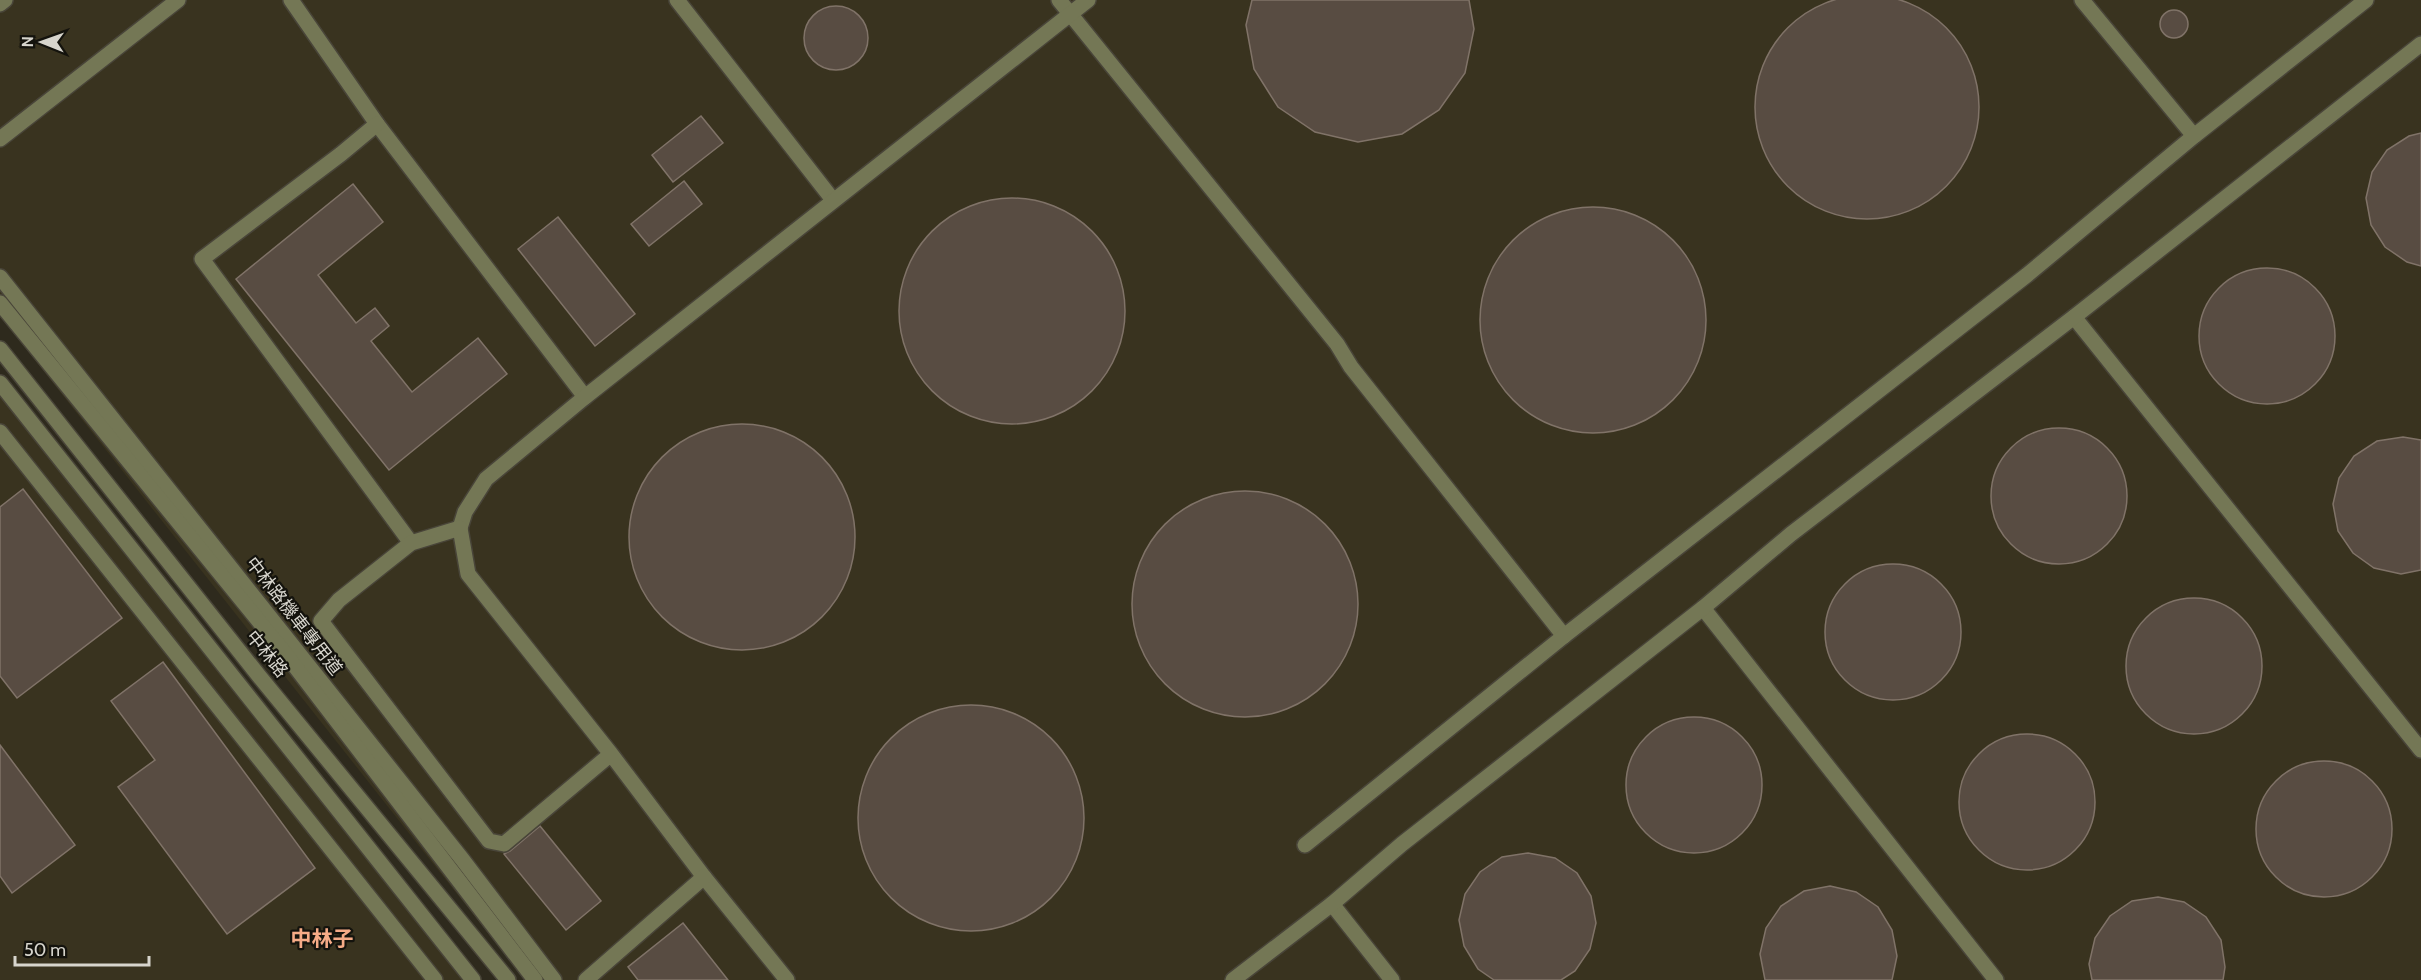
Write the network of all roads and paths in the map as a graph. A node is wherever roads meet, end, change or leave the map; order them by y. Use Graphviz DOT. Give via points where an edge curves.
graph roads {
  1 [pos="5,0"];
  2 [pos="178,0"];
  3 [pos="677,0"];
  4 [pos="1059,0"];
  5 [pos="1088,0"];
  6 [pos="2082,0"];
  7 [pos="2366,0"];
  8 [pos="298,2"];
  9 [pos="0,4"];
  10 [pos="1071,14"];
  11 [pos="2421,44"];
  12 [pos="377,124"];
  13 [pos="2194,136"];
  14 [pos="0,139"];
  15 [pos="833,200"];
  16 [pos="0,277"];
  17 [pos="0,303"];
  18 [pos="2074,317"];
  19 [pos="0,349"];
  20 [pos="0,383"];
  21 [pos="585,397"];
  22 [pos="0,432"];
  23 [pos="460,528"];
  24 [pos="411,543"];
  25 [pos="1703,608"];
  26 [pos="1564,636"];
  27 [pos="2421,750"];
  28 [pos="611,753"];
  29 [pos="1305,845"];
  30 [pos="704,877"];
  31 [pos="1332,904"];
  32 [pos="435,980"];
  33 [pos="473,980"];
  34 [pos="508,980"];
  35 [pos="535,980"];
  36 [pos="554,980"];
  37 [pos="586,980"];
  38 [pos="787,980"];
  39 [pos="1233,980"];
  40 [pos="1392,980"];
  41 [pos="1996,980"];
  1 -- 9 [label="street"];
  2 -- 14 [label="street"];
  3 -- 15 [label="street"];
  4 -- 10 [label="street"];
  5 -- 10 [label="street"];
  6 -- 13 [label="street"];
  7 -- 13 [label="street"];
  8 -- 12 [label="street"];
  10 -- 15 [label="street"];
  10 -- 26 [label="street" via="1337,344 1351,368"];
  11 -- 18 [label="street"];
  12 -- 21 [label="street"];
  12 -- 24 [label="street" via="202,259"];
  13 -- 26 [label="street" via="2027,275"];
  15 -- 21 [label="street"];
  16 -- 36 [label="street, 中林路機車專用道"];
  17 -- 35 [label="street" via="284,652"];
  18 -- 25 [label="street" via="1791,534"];
  18 -- 27 [label="street"];
  19 -- 34 [label="street, 中林路" via="259,676"];
  20 -- 33 [label="street"];
  21 -- 23 [label="street" via="486,479 465,512"];
  22 -- 32 [label="street"];
  23 -- 24 [label="street"];
  23 -- 28 [label="street" via="468,574"];
  24 -- 28 [label="street" via="339,600 321,621 489,841 504,844"];
  25 -- 31 [label="street" via="1411,836"];
  25 -- 41 [label="street"];
  26 -- 29 [label="street"];
  28 -- 30 [label="street"];
  30 -- 37 [label="street"];
  30 -- 38 [label="street"];
  31 -- 39 [label="street"];
  31 -- 40 [label="street"];
}
